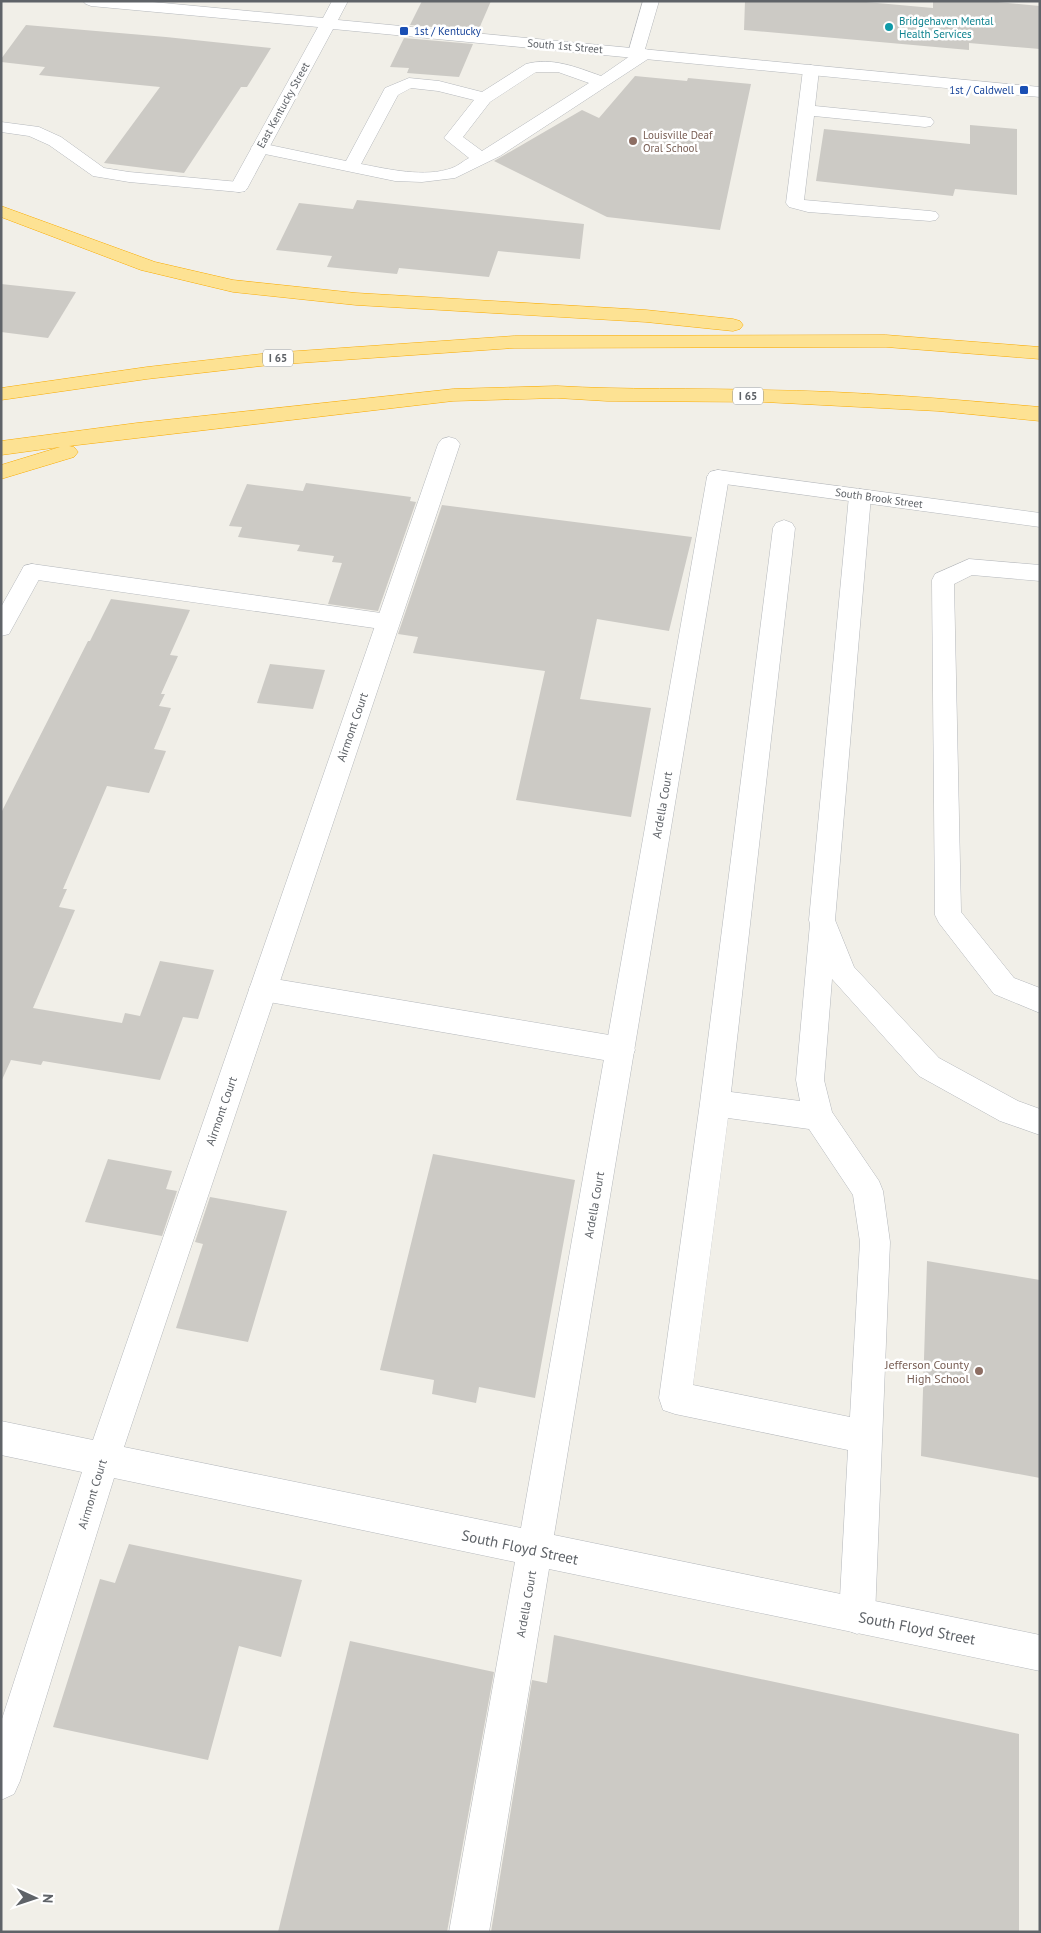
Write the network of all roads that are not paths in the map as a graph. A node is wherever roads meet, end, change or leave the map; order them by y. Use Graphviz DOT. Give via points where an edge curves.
graph roads {
  1 [pos="91,1"];
  2 [pos="340,1"];
  3 [pos="651,1"];
  4 [pos="328,24"];
  5 [pos="641,54"];
  6 [pos="811,70"];
  7 [pos="602,82"];
  8 [pos="1040,92"];
  9 [pos="484,98"];
  10 [pos="806,110"];
  11 [pos="925,122"];
  12 [pos="1,127"];
  13 [pos="260,148"];
  14 [pos="481,159"];
  15 [pos="351,167"];
  16 [pos="1,211"];
  17 [pos="930,216"];
  18 [pos="886,341"];
  19 [pos="1040,353"];
  20 [pos="1,394"];
  21 [pos="1040,414"];
  22 [pos="137,430"];
  23 [pos="450,444"];
  24 [pos="7,447"];
  25 [pos="7,471"];
  26 [pos="718,477"];
  27 [pos="860,496"];
  28 [pos="1040,520"];
  29 [pos="784,528"];
  30 [pos="1040,573"];
  31 [pos="388,622"];
  32 [pos="1,628"];
  33 [pos="822,920"];
  34 [pos="263,989"];
  35 [pos="1040,1001"];
  36 [pos="621,1050"];
  37 [pos="716,1103"];
  38 [pos="818,1117"];
  39 [pos="1040,1122"];
  40 [pos="865,1437"];
  41 [pos="1,1438"];
  42 [pos="103,1459"];
  43 [pos="535,1550"];
  44 [pos="857,1616"];
  45 [pos="1040,1653"];
  46 [pos="1,1781"];
  47 [pos="468,1932"];
  1 -- 4 [label="street, South 1st Street"];
  2 -- 4 [label="street, East Kentucky Street"];
  3 -- 5 [label="street"];
  4 -- 5 [label="street, South 1st Street"];
  4 -- 13 [label="street, East Kentucky Street"];
  5 -- 6 [label="street, South 1st Street"];
  5 -- 7 [label="street"];
  6 -- 8 [label="street, South 1st Street"];
  6 -- 10 [label="street"];
  7 -- 9 [label="street" via="560,67 532,67"];
  7 -- 14 [label="street"];
  9 -- 14 [label="street" via="453,138"];
  9 -- 15 [label="street" via="439,86 409,83 392,92"];
  10 -- 11 [label="street"];
  10 -- 17 [label="street" via="795,203 808,207"];
  12 -- 13 [label="street, East Kentucky Street" via="33,131 55,141 99,172 238,187"];
  13 -- 15 [label="street"];
  14 -- 15 [label="street" via="455,173 422,177 395,176"];
  16 -- 18 [label="highway" via="148,266 233,286 356,299 646,316"];
  18 -- 19 [label="highway, I 65"];
  18 -- 20 [label="highway, I 65" via="556,341 452,345 278,358"];
  21 -- 22 [label="highway, I 65" via="764,396 557,392 453,395"];
  22 -- 24 [label="highway, I 65"];
  22 -- 25 [label="highway"];
  23 -- 31 [label="street, Airmont Court"];
  26 -- 27 [label="street, South Brook Street"];
  26 -- 36 [label="street, Ardella Court"];
  27 -- 28 [label="street, South Brook Street"];
  27 -- 33 [label="street"];
  29 -- 37 [label="street"];
  30 -- 35 [label="street" via="970,567 943,580 948,915 1004,986"];
  31 -- 32 [label="street" via="32,572"];
  31 -- 34 [label="street, Airmont Court"];
  33 -- 38 [label="street" via="810,1080"];
  33 -- 39 [label="street" via="843,974 929,1067 1010,1112"];
  34 -- 36 [label="street"];
  34 -- 42 [label="street, Airmont Court"];
  36 -- 43 [label="street, Ardella Court"];
  37 -- 38 [label="street"];
  37 -- 40 [label="street" via="675,1398"];
  38 -- 40 [label="street" via="868,1191 875,1242"];
  40 -- 44 [label="street"];
  41 -- 42 [label="street, South Floyd Street"];
  42 -- 43 [label="street, South Floyd Street"];
  42 -- 46 [label="street, Airmont Court"];
  43 -- 44 [label="street, South Floyd Street"];
  43 -- 47 [label="street, Ardella Court"];
  44 -- 45 [label="street, South Floyd Street"];
}
